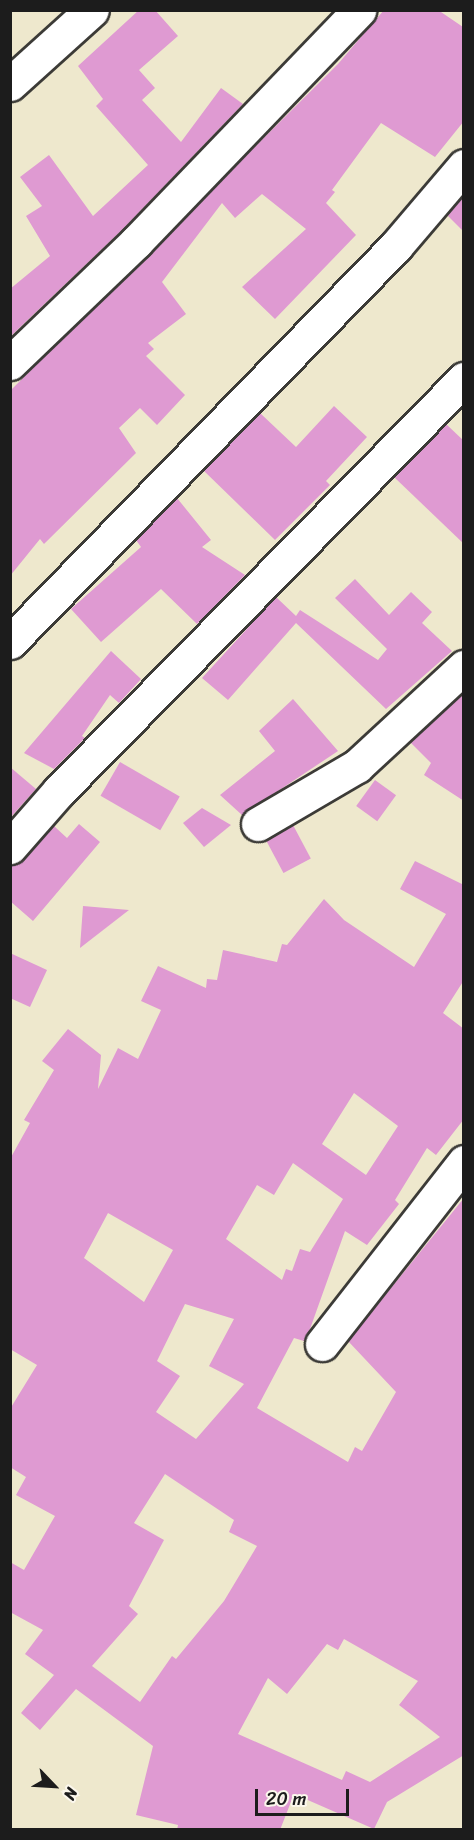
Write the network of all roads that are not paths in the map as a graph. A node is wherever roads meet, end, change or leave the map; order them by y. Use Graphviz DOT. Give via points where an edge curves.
graph roads {
  1 [pos="92,10"];
  2 [pos="359,10"];
  3 [pos="10,84"];
  4 [pos="464,166"];
  5 [pos="10,363"];
  6 [pos="464,379"];
  7 [pos="10,642"];
  8 [pos="464,667"];
  9 [pos="258,824"];
  10 [pos="10,846"];
  11 [pos="464,1162"];
  12 [pos="322,1344"];
  1 -- 3 [label="street"];
  2 -- 5 [label="street" via="136,242"];
  4 -- 7 [label="street" via="396,246"];
  6 -- 10 [label="street" via="59,791"];
  8 -- 9 [label="street" via="357,766"];
  11 -- 12 [label="street"];
}
